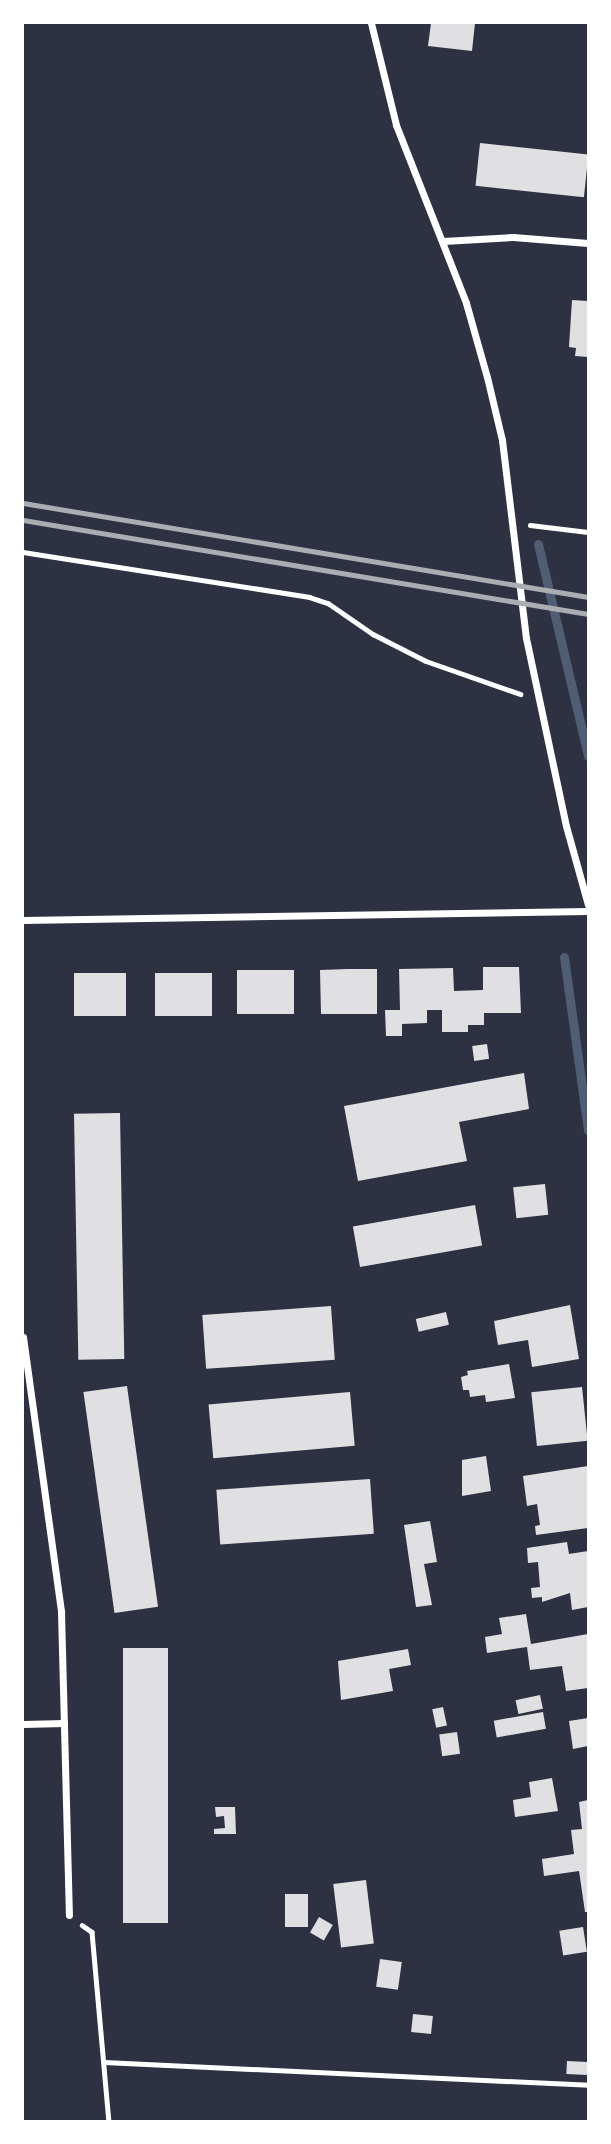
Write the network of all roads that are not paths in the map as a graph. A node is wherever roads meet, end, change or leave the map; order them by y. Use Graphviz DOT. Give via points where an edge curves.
graph roads {
  1 [pos="371,23"];
  2 [pos="443,242"];
  3 [pos="588,243"];
  4 [pos="588,908"];
  5 [pos="23,920"];
  6 [pos="23,1336"];
  7 [pos="64,1723"];
  8 [pos="23,1724"];
  9 [pos="69,1915"];
  1 -- 2 [label="street" via="397,125"];
  2 -- 3 [label="street" via="513,237"];
  2 -- 4 [label="street" via="487,377 538,700"];
  4 -- 5 [label="street"];
  6 -- 7 [label="street" via="61,1612"];
  7 -- 8 [label="street"];
  7 -- 9 [label="street"];
}
